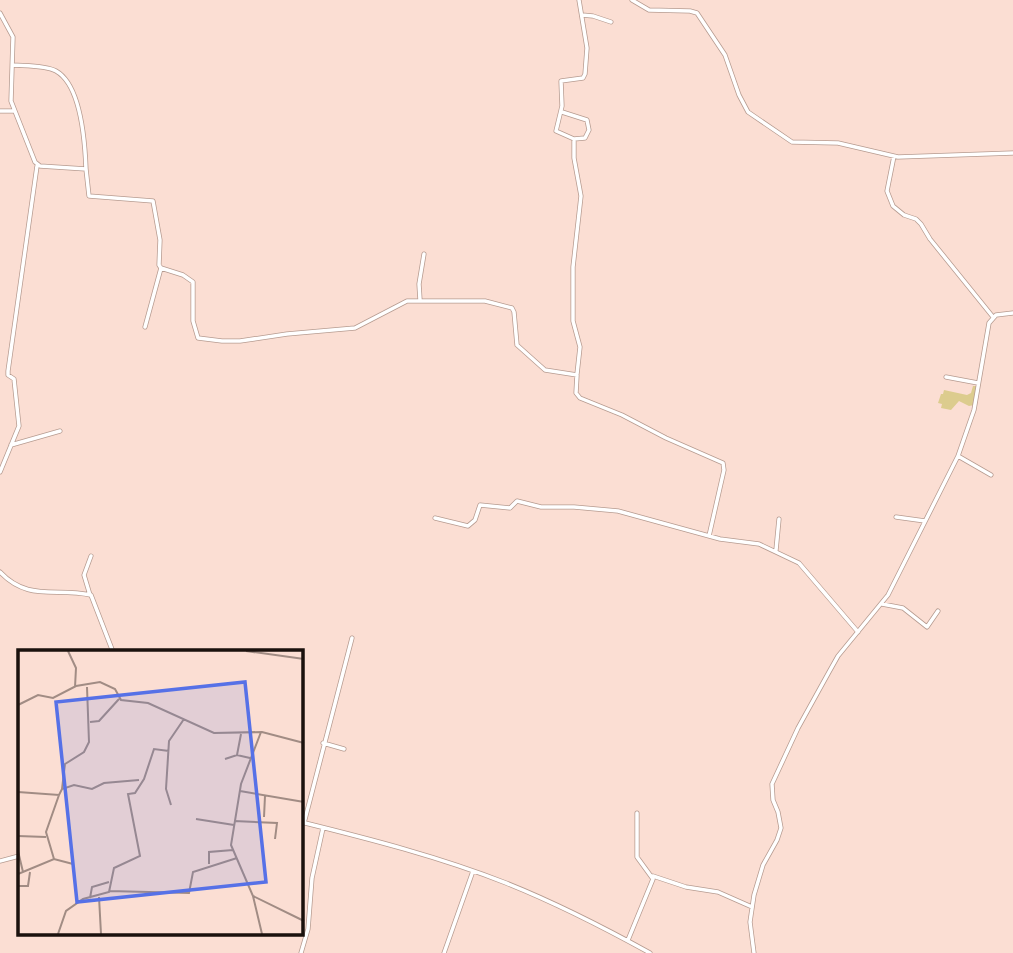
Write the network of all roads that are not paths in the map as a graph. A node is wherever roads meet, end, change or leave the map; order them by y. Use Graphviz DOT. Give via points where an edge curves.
graph roads {
  1 [pos="579,0"];
  2 [pos="632,0"];
  3 [pos="0,13"];
  4 [pos="582,15"];
  5 [pos="611,22"];
  6 [pos="13,65"];
  7 [pos="0,111"];
  8 [pos="14,111"];
  9 [pos="562,112"];
  10 [pos="574,139"];
  11 [pos="1013,153"];
  12 [pos="894,156"];
  13 [pos="37,166"];
  14 [pos="86,169"];
  15 [pos="424,254"];
  16 [pos="161,268"];
  17 [pos="420,301"];
  18 [pos="1013,313"];
  19 [pos="993,317"];
  20 [pos="145,327"];
  21 [pos="577,375"];
  22 [pos="946,377"];
  23 [pos="978,383"];
  24 [pos="60,431"];
  25 [pos="11,445"];
  26 [pos="958,456"];
  27 [pos="0,472"];
  28 [pos="991,475"];
  29 [pos="896,517"];
  30 [pos="435,518"];
  31 [pos="779,519"];
  32 [pos="925,521"];
  33 [pos="709,537"];
  34 [pos="776,551"];
  35 [pos="91,555"];
  36 [pos="0,572"];
  37 [pos="90,595"];
  38 [pos="882,604"];
  39 [pos="938,611"];
  40 [pos="858,632"];
  41 [pos="352,638"];
  42 [pos="112,650"];
  43 [pos="323,743"];
  44 [pos="344,749"];
  45 [pos="638,813"];
  46 [pos="303,823"];
  47 [pos="323,828"];
  48 [pos="18,856"];
  49 [pos="0,862"];
  50 [pos="473,871"];
  51 [pos="653,876"];
  52 [pos="752,907"];
  53 [pos="628,941"];
  54 [pos="301,953"];
  55 [pos="444,953"];
  56 [pos="650,953"];
  57 [pos="754,953"];
  1 -- 4 [label="street"];
  2 -- 12 [label="street" via="649,10 697,13 725,55 748,112 789,140 838,143"];
  3 -- 6 [label="street" via="13,37"];
  4 -- 5 [label="street"];
  4 -- 9 [label="street" via="585,74 561,81"];
  6 -- 8 [label="street"];
  6 -- 14 [label="street" via="54,70 67,82 78,108"];
  7 -- 8 [label="street"];
  8 -- 13 [label="street"];
  9 -- 10 [label="street" via="556,131"];
  9 -- 10 [label="street" via="587,120 585,138"];
  10 -- 21 [label="street" via="582,196 573,267 573,321 580,347"];
  11 -- 12 [label="street"];
  12 -- 19 [label="street" via="887,191 893,206 921,224"];
  13 -- 14 [label="street"];
  13 -- 25 [label="street" via="8,371 14,379 19,426"];
  14 -- 16 [label="street" via="89,195 153,201"];
  15 -- 17 [label="street"];
  16 -- 17 [label="street" via="193,282 193,321 200,339 240,341 351,328 403,302"];
  16 -- 20 [label="street"];
  17 -- 21 [label="street" via="485,301 512,308 517,345 545,370"];
  18 -- 19 [label="street"];
  19 -- 23 [label="street"];
  21 -- 33 [label="street" via="580,398 723,463"];
  22 -- 23 [label="street"];
  23 -- 26 [label="street"];
  24 -- 25 [label="street"];
  25 -- 27 [label="street"];
  26 -- 28 [label="street"];
  26 -- 32 [label="street"];
  29 -- 32 [label="street"];
  30 -- 33 [label="street" via="468,527 480,505 511,507 517,501 541,507 618,511"];
  31 -- 34 [label="street"];
  32 -- 38 [label="street"];
  33 -- 34 [label="street"];
  34 -- 40 [label="street" via="799,564"];
  35 -- 37 [label="street" via="84,575"];
  36 -- 37 [label="street" via="33,592"];
  37 -- 42 [label="street"];
  38 -- 39 [label="street" via="903,608 927,627"];
  38 -- 40 [label="street"];
  40 -- 52 [label="street" via="829,672 776,773 772,794 780,834 763,865"];
  41 -- 43 [label="street"];
  43 -- 44 [label="street"];
  43 -- 46 [label="street"];
  45 -- 51 [label="street" via="637,857"];
  46 -- 47 [label="street"];
  47 -- 50 [label="street"];
  47 -- 54 [label="street"];
  48 -- 49 [label="street"];
  50 -- 53 [label="street"];
  50 -- 55 [label="street"];
  51 -- 52 [label="street" via="718,892"];
  51 -- 53 [label="street"];
  52 -- 57 [label="street"];
  53 -- 56 [label="street"];
}
